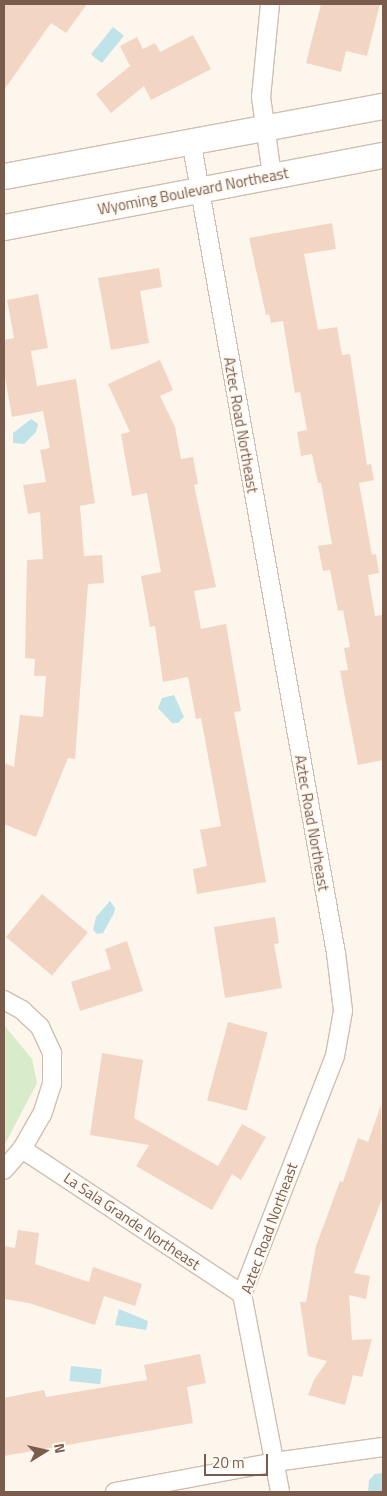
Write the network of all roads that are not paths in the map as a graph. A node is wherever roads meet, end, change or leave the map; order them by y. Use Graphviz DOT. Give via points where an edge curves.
graph roads {
  1 [pos="270,4"];
  2 [pos="383,106"];
  3 [pos="263,127"];
  4 [pos="191,140"];
  5 [pos="383,155"];
  6 [pos="272,175"];
  7 [pos="4,176"];
  8 [pos="199,189"];
  9 [pos="4,227"];
  10 [pos="4,1000"];
  11 [pos="22,1148"];
  12 [pos="4,1170"];
  13 [pos="242,1294"];
  14 [pos="383,1448"];
  15 [pos="275,1462"];
  16 [pos="115,1492"];
  17 [pos="280,1492"];
  1 -- 3 [label="street" via="261,97"];
  2 -- 3 [label="main road"];
  3 -- 4 [label="main road"];
  3 -- 6 [label="street"];
  4 -- 7 [label="main road"];
  4 -- 8 [label="street, Aztec Road Northeast"];
  5 -- 6 [label="main road, Wyoming Boulevard Northeast"];
  6 -- 8 [label="main road, Wyoming Boulevard Northeast"];
  8 -- 9 [label="main road, Wyoming Boulevard Northeast"];
  8 -- 13 [label="street, Aztec Road Northeast" via="336,953 343,1011 336,1056"];
  10 -- 11 [label="street" via="22,1010 40,1027 52,1053 52,1084 42,1114"];
  11 -- 12 [label="street"];
  11 -- 13 [label="street, La Sala Grande Northeast"];
  13 -- 15 [label="street, Aztec Road Northeast"];
  14 -- 15 [label="street"];
  15 -- 16 [label="street"];
  15 -- 17 [label="street, Aztec Road Northeast"];
}
